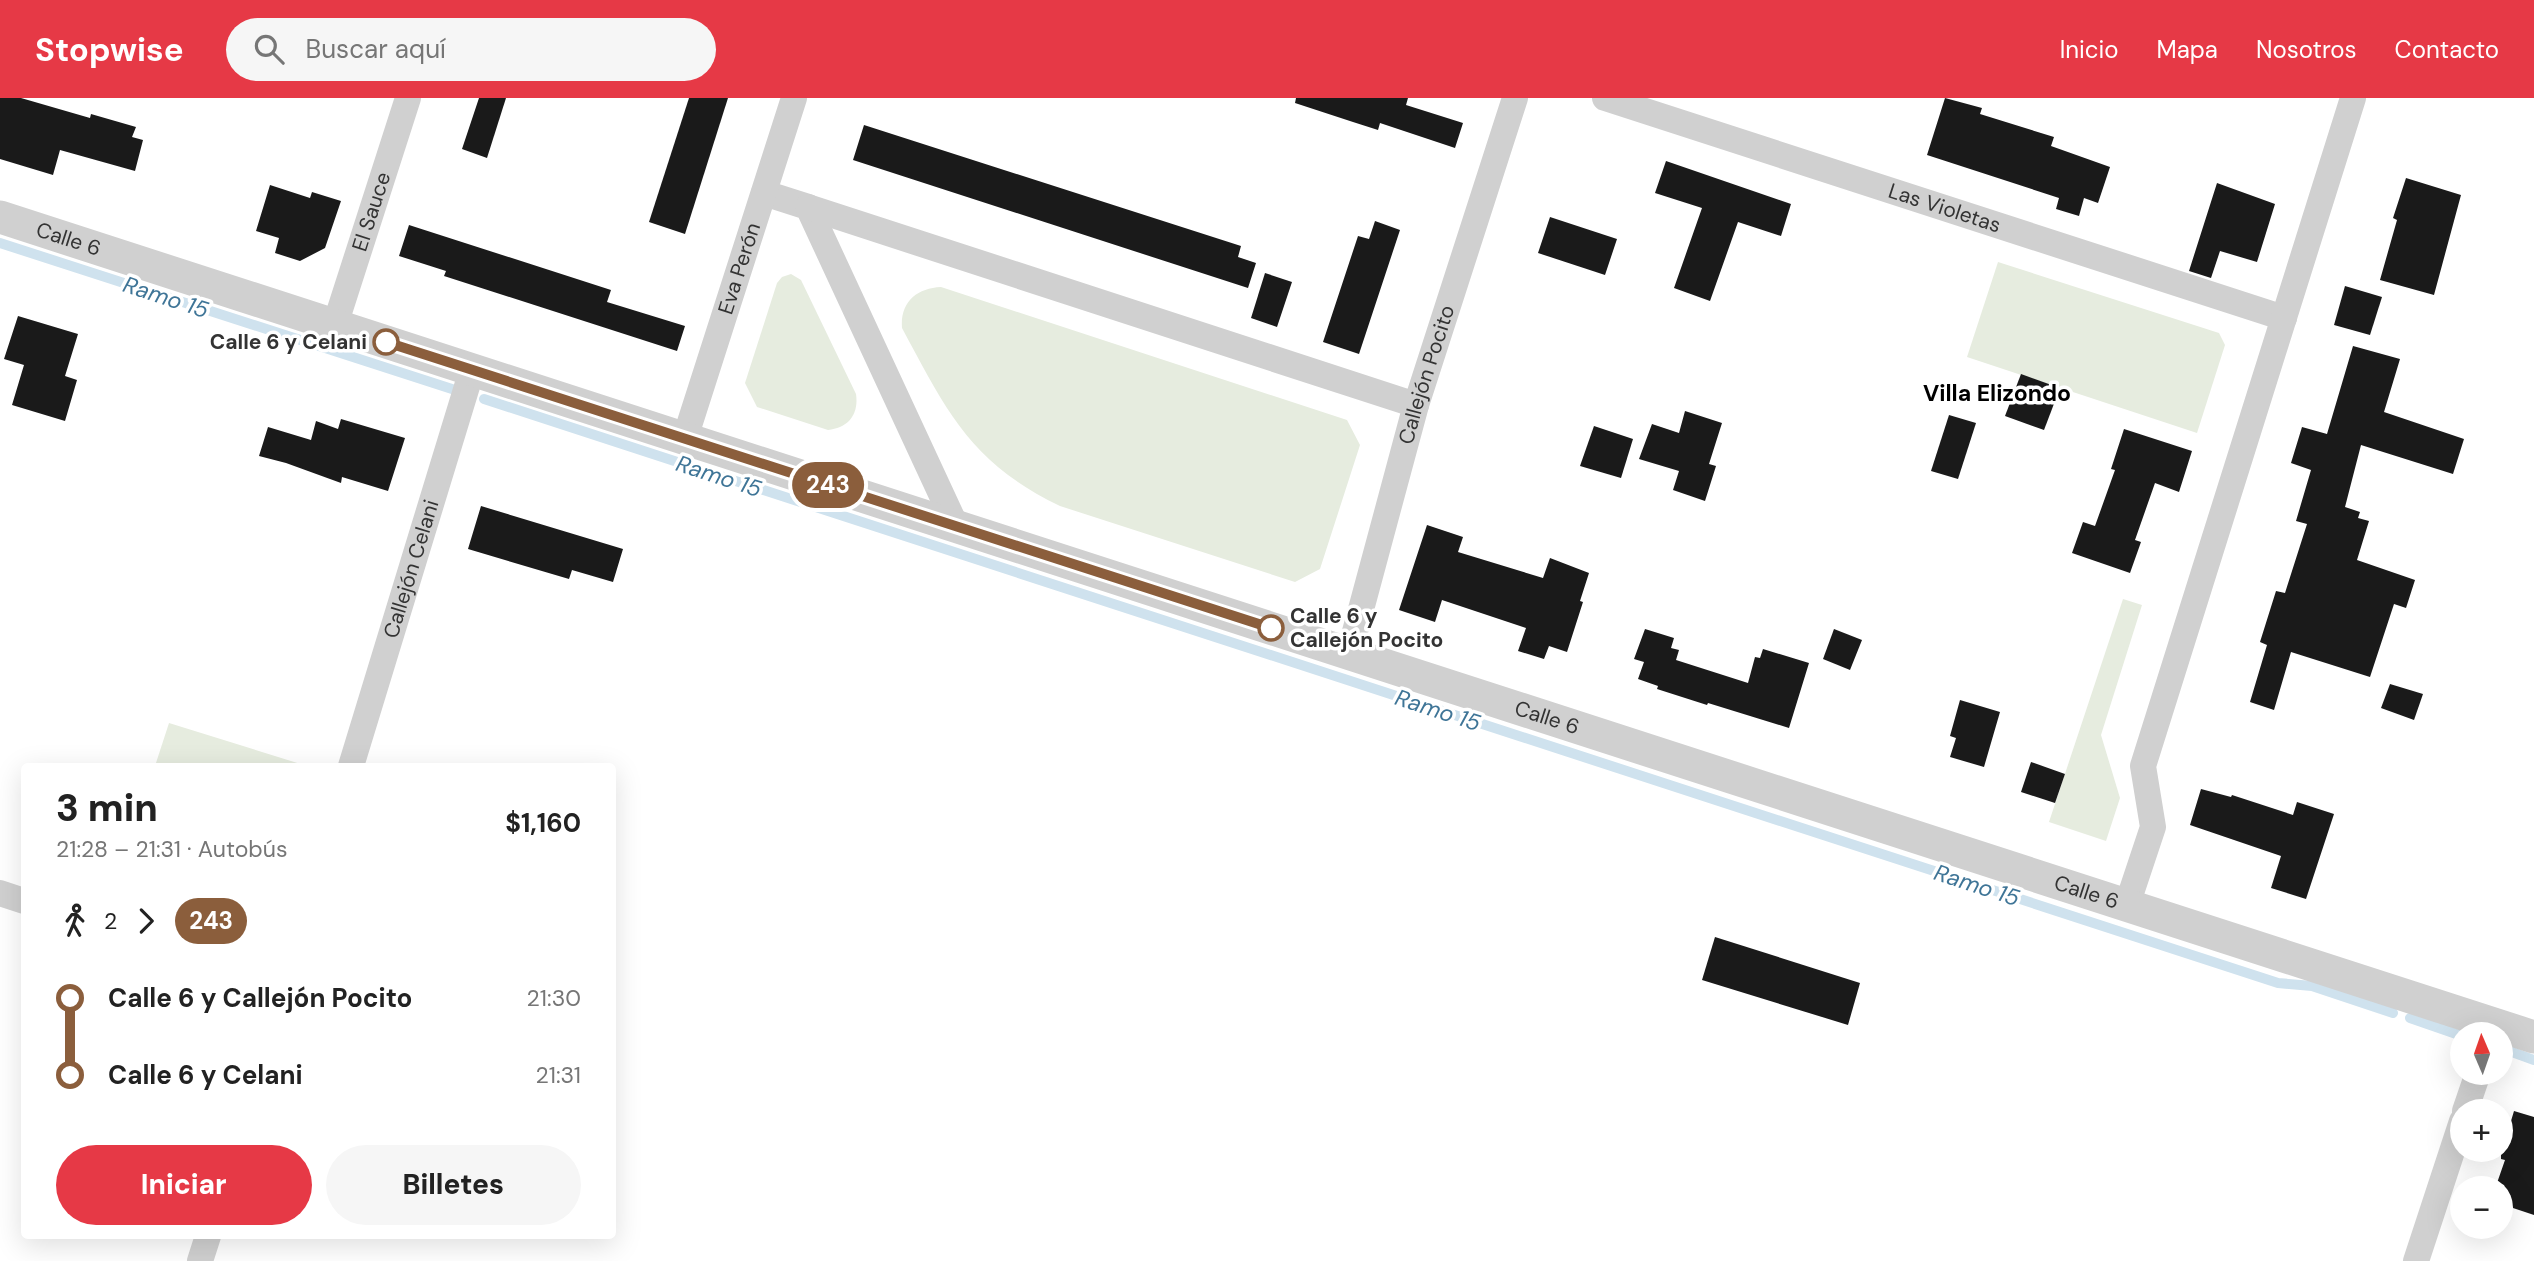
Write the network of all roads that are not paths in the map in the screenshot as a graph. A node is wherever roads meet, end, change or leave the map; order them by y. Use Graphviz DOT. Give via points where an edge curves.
graph roads {
  1 [pos="408,98"];
  2 [pos="794,98"];
  3 [pos="1515,98"];
  4 [pos="1605,98"];
  5 [pos="2353,98"];
  6 [pos="764,193"];
  7 [pos="808,207"];
  8 [pos="0,217"];
  9 [pos="2284,318"];
  10 [pos="335,326"];
  11 [pos="472,370"];
  12 [pos="1416,405"];
  13 [pos="685,439"];
  14 [pos="956,526"];
  15 [pos="1349,654"];
  16 [pos="352,763"];
  17 [pos="0,893"];
  18 [pos="21,900"];
  19 [pos="2127,905"];
  20 [pos="2472,1022"];
  21 [pos="2513,1033"];
  22 [pos="2534,1037"];
  23 [pos="2450,1158"];
  24 [pos="207,1239"];
  25 [pos="200,1261"];
  26 [pos="2416,1261"];
  1 -- 10 [label="street, El Sauce"];
  2 -- 6 [label="street, Eva Perón"];
  3 -- 12 [label="street, Callejón Pocito"];
  4 -- 9 [label="street, Las Violetas"];
  5 -- 9 [label="street"];
  6 -- 7 [label="street"];
  6 -- 13 [label="street, Eva Perón"];
  7 -- 12 [label="street"];
  7 -- 14 [label="street"];
  8 -- 10 [label="street, Calle 6"];
  9 -- 19 [label="street" via="2143,766 2153,827"];
  10 -- 11 [label="street, Calle 6"];
  11 -- 13 [label="street, Calle 6"];
  11 -- 16 [label="street, Callejón Celani"];
  12 -- 15 [label="street, Callejón Pocito"];
  13 -- 14 [label="street, Calle 6"];
  14 -- 15 [label="street, Calle 6"];
  15 -- 19 [label="street, Calle 6"];
  17 -- 18 [label="street"];
  19 -- 20 [label="street, Calle 6"];
  21 -- 22 [label="street, Calle 6"];
  23 -- 26 [label="street"];
  24 -- 25 [label="street"];
}
